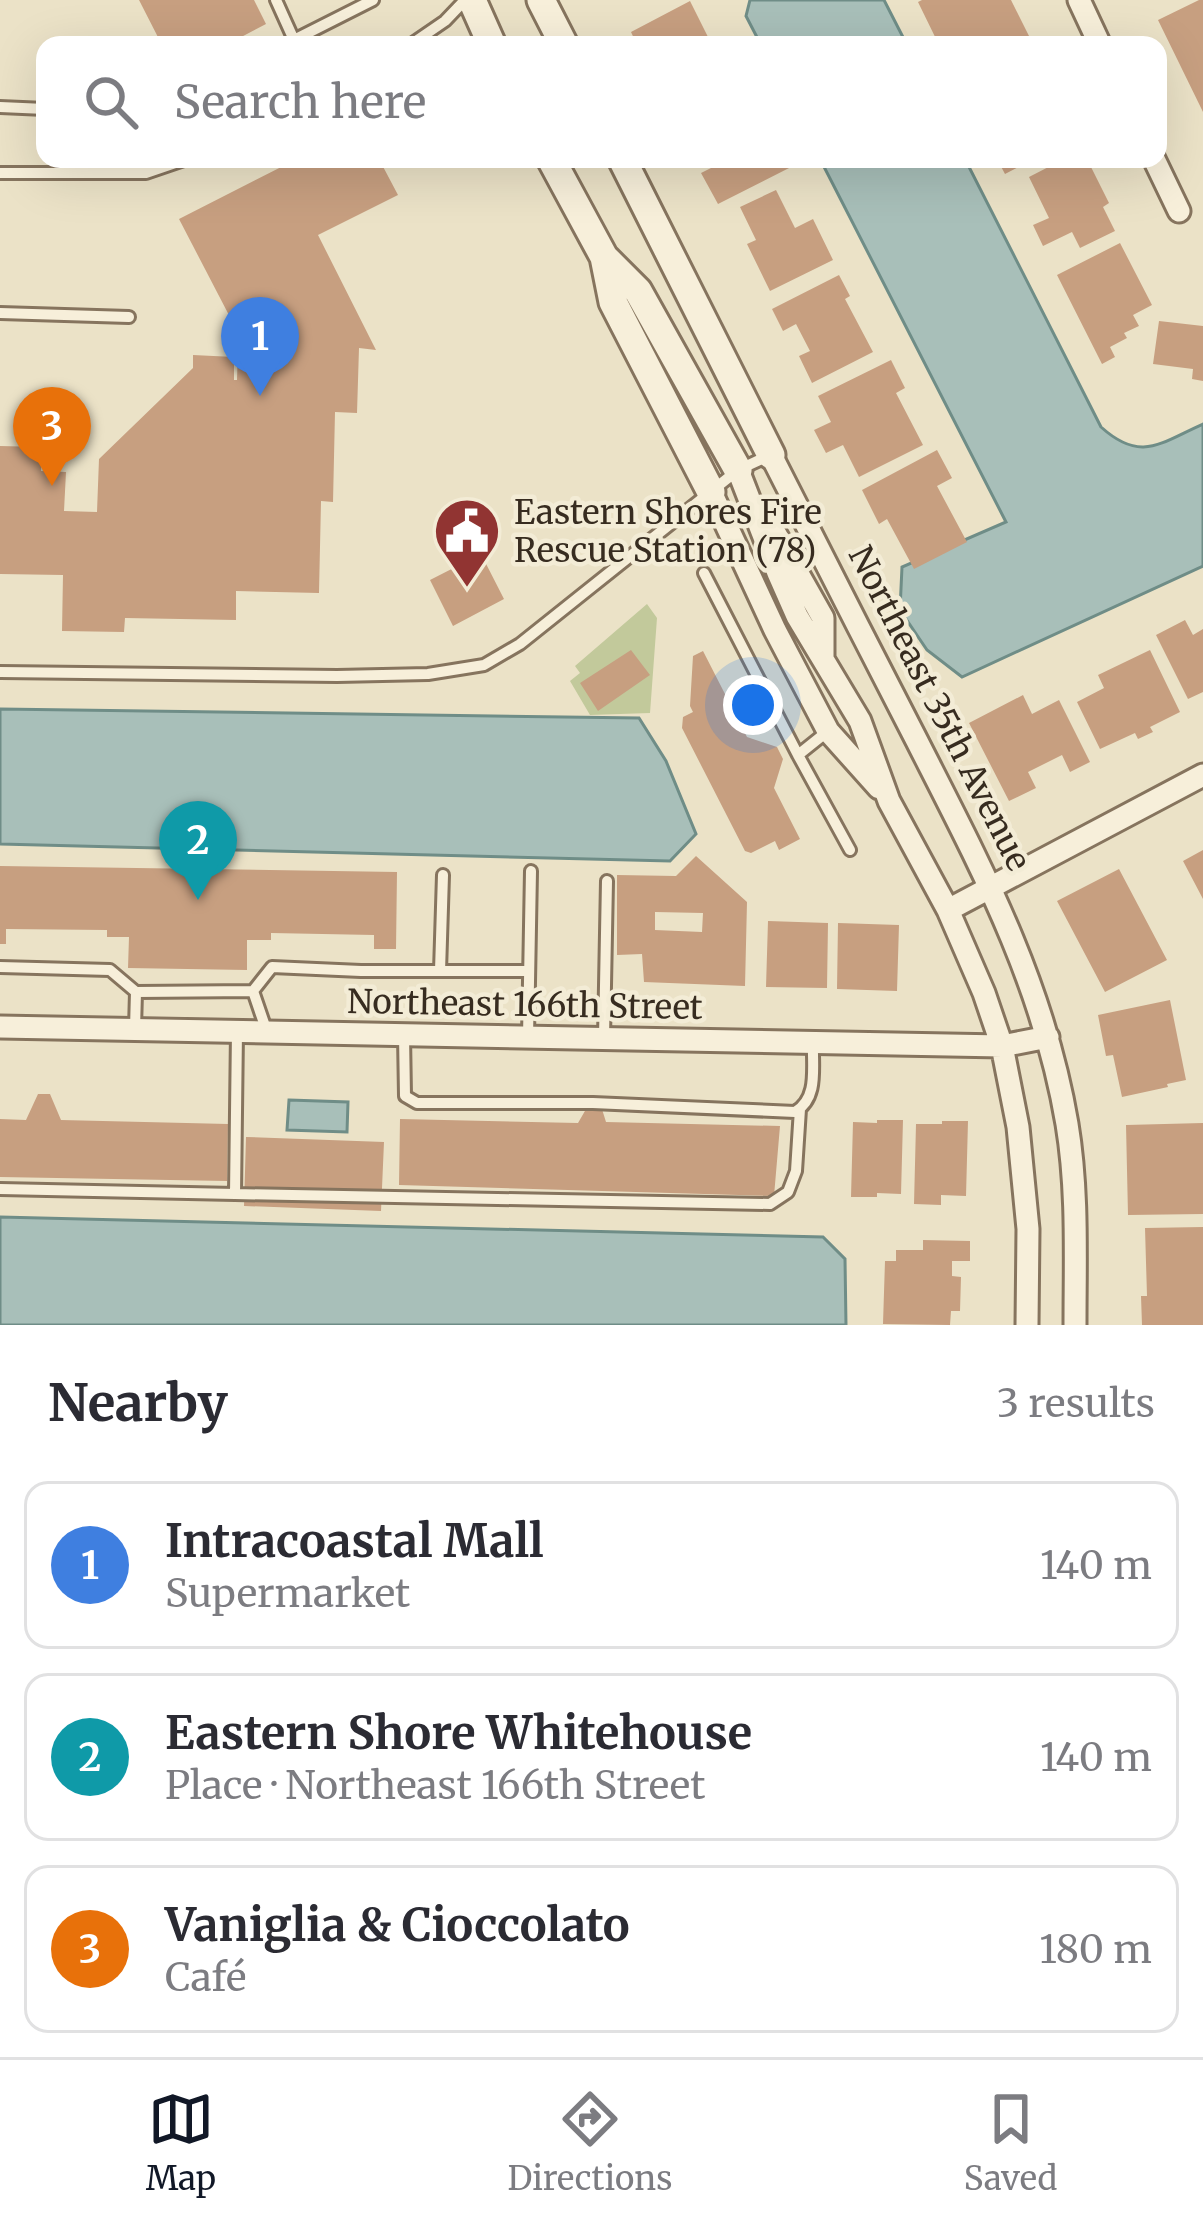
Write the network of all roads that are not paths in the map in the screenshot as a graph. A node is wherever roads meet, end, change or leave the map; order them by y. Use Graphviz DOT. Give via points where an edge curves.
graph roads {
  1 [pos="276,0"];
  2 [pos="373,0"];
  3 [pos="468,0"];
  4 [pos="541,0"];
  5 [pos="1078,0"];
  6 [pos="354,4"];
  7 [pos="287,36"];
  8 [pos="301,36"];
  9 [pos="423,36"];
  10 [pos="487,36"];
  11 [pos="559,36"];
  12 [pos="1096,36"];
  13 [pos="0,107"];
  14 [pos="36,109"];
  15 [pos="161,168"];
  16 [pos="555,168"];
  17 [pos="627,168"];
  18 [pos="1158,168"];
  19 [pos="0,173"];
  20 [pos="1179,211"];
  21 [pos="604,257"];
  22 [pos="0,313"];
  23 [pos="129,317"];
  24 [pos="771,455"];
  25 [pos="738,470"];
  26 [pos="711,493"];
  27 [pos="704,573"];
  28 [pos="0,672"];
  29 [pos="828,731"];
  30 [pos="798,754"];
  31 [pos="1203,775"];
  32 [pos="887,798"];
  33 [pos="850,850"];
  34 [pos="531,871"];
  35 [pos="443,874"];
  36 [pos="607,881"];
  37 [pos="992,886"];
  38 [pos="948,910"];
  39 [pos="0,967"];
  40 [pos="440,971"];
  41 [pos="529,971"];
  42 [pos="253,991"];
  43 [pos="136,992"];
  44 [pos="0,1027"];
  45 [pos="135,1029"];
  46 [pos="237,1031"];
  47 [pos="267,1032"];
  48 [pos="404,1034"];
  49 [pos="528,1037"];
  50 [pos="1048,1037"];
  51 [pos="604,1038"];
  52 [pos="812,1042"];
  53 [pos="1002,1046"];
  54 [pos="800,1109"];
  55 [pos="0,1189"];
  56 [pos="235,1194"];
  57 [pos="1027,1325"];
  58 [pos="1075,1325"];
  1 -- 7 [label="lane"];
  2 -- 6 [label="lane"];
  3 -- 9 [label="lane"];
  3 -- 10 [label="street"];
  4 -- 11 [label="street"];
  5 -- 12 [label="street"];
  6 -- 8 [label="lane"];
  13 -- 14 [label="lane"];
  15 -- 19 [label="lane"];
  16 -- 21 [label="street, Northeast 35th Avenue"];
  17 -- 24 [label="street, Northeast 35th Avenue"];
  18 -- 20 [label="street"];
  21 -- 25 [label="street, Northeast 35th Avenue" via="638,291"];
  21 -- 26 [label="street, Northeast 35th Avenue" via="614,302"];
  22 -- 23 [label="lane"];
  24 -- 25 [label="lane"];
  24 -- 37 [label="street, Northeast 35th Avenue"];
  25 -- 26 [label="lane"];
  25 -- 32 [label="street, Northeast 35th Avenue" via="824,618 823,656 860,721"];
  26 -- 28 [label="lane" via="484,665 337,676"];
  26 -- 29 [label="street, Northeast 35th Avenue"];
  27 -- 30 [label="lane"];
  29 -- 30 [label="lane"];
  29 -- 32 [label="street, Northeast 35th Avenue"];
  30 -- 33 [label="lane"];
  31 -- 37 [label="street"];
  32 -- 38 [label="street, Northeast 35th Avenue"];
  34 -- 41 [label="lane"];
  35 -- 40 [label="lane"];
  36 -- 51 [label="lane"];
  37 -- 38 [label="street"];
  37 -- 50 [label="street, Northeast 35th Avenue"];
  38 -- 53 [label="street, Northeast 35th Avenue"];
  39 -- 43 [label="lane" via="110,970"];
  40 -- 41 [label="lane"];
  40 -- 42 [label="lane" via="272,967"];
  41 -- 49 [label="lane"];
  42 -- 43 [label="lane"];
  42 -- 47 [label="lane"];
  43 -- 45 [label="lane"];
  44 -- 45 [label="street, Northeast 166th Street"];
  45 -- 46 [label="street, Northeast 166th Street"];
  46 -- 47 [label="street, Northeast 166th Street"];
  46 -- 56 [label="lane"];
  47 -- 48 [label="street, Northeast 166th Street"];
  48 -- 49 [label="street, Northeast 166th Street"];
  48 -- 54 [label="lane" via="405,1096 417,1103"];
  49 -- 51 [label="street, Northeast 166th Street"];
  50 -- 53 [label="street, Northeast 166th Street"];
  50 -- 58 [label="street, Northeast 35th Avenue" via="1073,1175"];
  51 -- 52 [label="street, Northeast 166th Street"];
  52 -- 53 [label="street, Northeast 166th Street"];
  52 -- 54 [label="lane" via="812,1094"];
  53 -- 57 [label="street, Northeast 35th Avenue" via="1025,1178"];
  54 -- 56 [label="lane" via="796,1171 788,1192 770,1204"];
  55 -- 56 [label="lane"];
}
